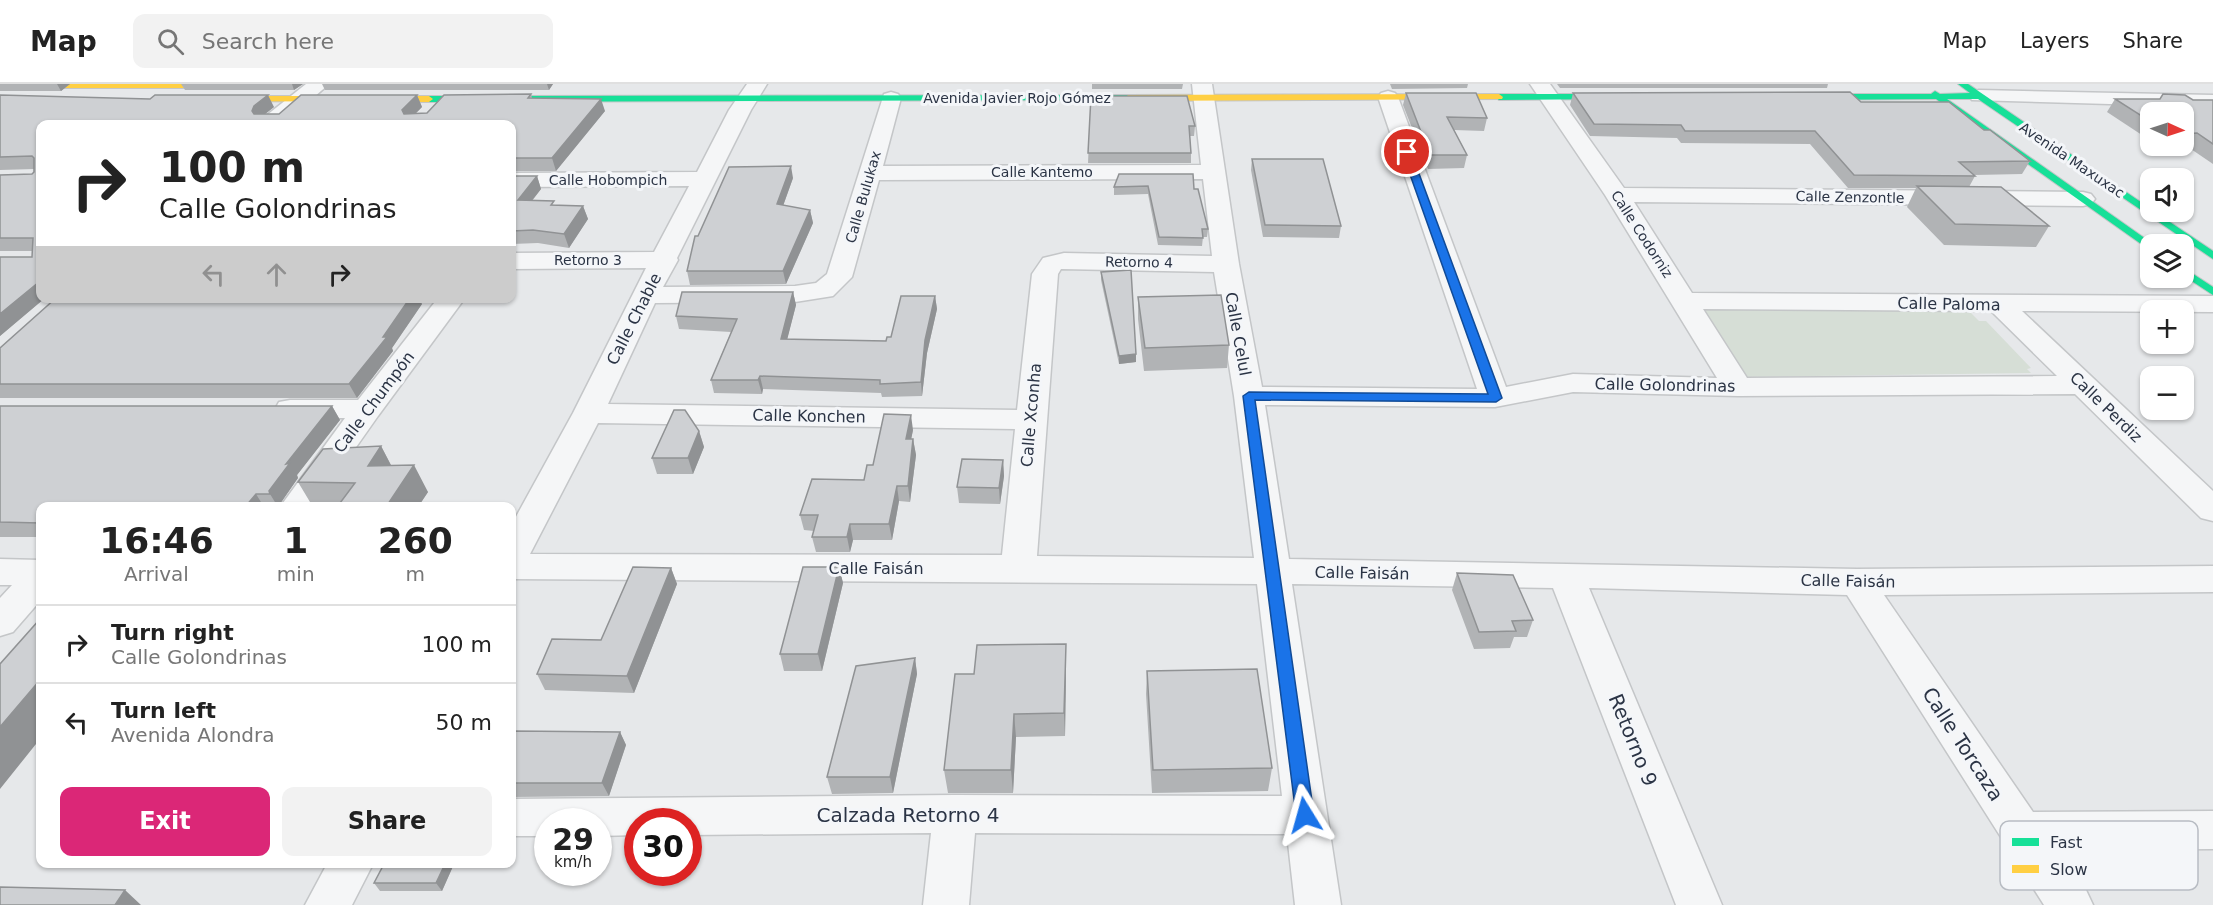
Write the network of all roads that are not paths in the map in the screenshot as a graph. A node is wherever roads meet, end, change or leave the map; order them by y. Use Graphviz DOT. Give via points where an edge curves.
graph roads {
  1 [pos="319,84"];
  2 [pos="780,84"];
  3 [pos="849,84"];
  4 [pos="861,84"];
  5 [pos="953,84"];
  6 [pos="988,84"];
  7 [pos="1057,84"];
  8 [pos="1069,84"];
  9 [pos="1921,84"];
  10 [pos="1961,84"];
  11 [pos="2154,84"];
  12 [pos="2195,84"];
  13 [pos="2213,84"];
  14 [pos="0,85"];
  15 [pos="342,85"];
  16 [pos="892,87"];
  17 [pos="752,88"];
  18 [pos="455,89"];
  19 [pos="1544,90"];
  20 [pos="1204,91"];
  21 [pos="2213,94"];
  22 [pos="1939,96"];
  23 [pos="1979,96"];
  24 [pos="1388,97"];
  25 [pos="1631,97"];
  26 [pos="1797,97"];
  27 [pos="0,99"];
  28 [pos="301,99"];
  29 [pos="2213,101"];
  30 [pos="425,118"];
  31 [pos="275,120"];
  32 [pos="2045,141"];
  33 [pos="2006,144"];
  34 [pos="1214,172"];
  35 [pos="871,173"];
  36 [pos="705,179"];
  37 [pos="516,180"];
  38 [pos="1617,195"];
  39 [pos="2083,199"];
  40 [pos="2140,240"];
  41 [pos="2213,256"];
  42 [pos="665,260"];
  43 [pos="516,261"];
  44 [pos="1052,264"];
  45 [pos="1226,264"];
  46 [pos="2194,279"];
  47 [pos="2213,292"];
  48 [pos="645,295"];
  49 [pos="1685,301"];
  50 [pos="448,303"];
  51 [pos="1999,304"];
  52 [pos="2213,304"];
  53 [pos="2082,385"];
  54 [pos="1738,387"];
  55 [pos="1249,396"];
  56 [pos="1496,398"];
  57 [pos="260,409"];
  58 [pos="367,409"];
  59 [pos="588,413"];
  60 [pos="1031,420"];
  61 [pos="301,502"];
  62 [pos="2213,510"];
  63 [pos="516,548"];
  64 [pos="516,567"];
  65 [pos="1017,568"];
  66 [pos="0,572"];
  67 [pos="1271,572"];
  68 [pos="36,573"];
  69 [pos="1566,575"];
  70 [pos="2213,579"];
  71 [pos="36,582"];
  72 [pos="1857,582"];
  73 [pos="0,622"];
  74 [pos="955,814"];
  75 [pos="1305,815"];
  76 [pos="516,818"];
  77 [pos="2013,821"];
  78 [pos="349,868"];
  79 [pos="2060,890"];
  80 [pos="328,905"];
  81 [pos="946,905"];
  82 [pos="1318,905"];
  83 [pos="1700,905"];
  84 [pos="2070,905"];
  1 -- 14 [label="main road"];
  1 -- 15 [label="main road"];
  1 -- 28 [label="street"];
  2 -- 17 [label="main road, Avenida Javier Rojo Gómez"];
  3 -- 4 [label="main road"];
  5 -- 6 [label="main road, Avenida Javier Rojo Gómez"];
  7 -- 8 [label="main road, Avenida Javier Rojo Gómez"];
  9 -- 22 [label="main road, Avenida Maxuxac"];
  10 -- 23 [label="main road, Avenida Maxuxac"];
  11 -- 12 [label="street"];
  12 -- 13 [label="street"];
  12 -- 21 [label="street"];
  16 -- 17 [label="main road, Avenida Javier Rojo Gómez"];
  16 -- 20 [label="main road, Avenida Javier Rojo Gómez"];
  16 -- 35 [label="street, Calle Bulukax"];
  17 -- 18 [label="main road, Avenida Javier Rojo Gómez"];
  17 -- 36 [label="street, Calle Chable"];
  18 -- 28 [label="main road, Avenida Javier Rojo Gómez"];
  18 -- 30 [label="street"];
  19 -- 24 [label="main road, Avenida Javier Rojo Gómez"];
  19 -- 25 [label="main road, Avenida Javier Rojo Gómez"];
  19 -- 38 [label="street, Calle Codorniz"];
  20 -- 24 [label="main road, Avenida Javier Rojo Gómez"];
  20 -- 34 [label="street, Calle Celul"];
  22 -- 23 [label="main road"];
  22 -- 26 [label="main road"];
  22 -- 33 [label="main road, Avenida Maxuxac"];
  23 -- 29 [label="street"];
  23 -- 32 [label="main road, Avenida Maxuxac"];
  24 -- 56 [label="street"];
  27 -- 28 [label="main road, Avenida Javier Rojo Gómez"];
  28 -- 31 [label="street"];
  32 -- 33 [label="main road"];
  32 -- 41 [label="main road, Avenida Maxuxac"];
  33 -- 39 [label="main road, Avenida Maxuxac"];
  34 -- 35 [label="street, Calle Kantemo"];
  34 -- 45 [label="street, Calle Celul"];
  35 -- 48 [label="street, Calle Bulukax" via="839,277 824,290 795,294"];
  36 -- 37 [label="street, Calle Hobompich"];
  36 -- 42 [label="street, Calle Chable"];
  38 -- 39 [label="street, Calle Zenzontle"];
  38 -- 49 [label="street, Calle Codorniz"];
  39 -- 40 [label="main road, Avenida Maxuxac"];
  42 -- 43 [label="street, Retorno 3"];
  42 -- 48 [label="street, Calle Chable"];
  44 -- 45 [label="street, Retorno 4"];
  44 -- 60 [label="street, Calle Xconha" via="1045,274"];
  45 -- 55 [label="street, Calle Celul"];
  46 -- 47 [label="main road"];
  48 -- 59 [label="street, Calle Chable"];
  49 -- 51 [label="street, Calle Paloma"];
  49 -- 54 [label="street, Calle Codorniz"];
  50 -- 58 [label="street, Calle Chumpón"];
  51 -- 52 [label="street, Calle Paloma"];
  51 -- 53 [label="street, Calle Perdiz"];
  53 -- 54 [label="street, Calle Golondrinas"];
  53 -- 62 [label="street, Calle Perdiz"];
  54 -- 56 [label="street, Calle Golondrinas" via="1573,383"];
  55 -- 56 [label="street, Calle Golondrinas"];
  55 -- 67 [label="street, Calle Celul"];
  57 -- 58 [label="street"];
  58 -- 61 [label="street, Calle Chumpón"];
  59 -- 60 [label="street, Calle Konchen"];
  59 -- 63 [label="street, Calle Chable"];
  60 -- 65 [label="street, Calle Xconha"];
  64 -- 65 [label="street, Calle Faisán"];
  65 -- 67 [label="street, Calle Faisán"];
  66 -- 68 [label="street"];
  67 -- 69 [label="street, Calle Faisán"];
  67 -- 75 [label="street, Calle Celul"];
  69 -- 72 [label="street, Calle Faisán"];
  69 -- 83 [label="street, Retorno 9"];
  70 -- 72 [label="street, Calle Faisán"];
  71 -- 73 [label="street"];
  72 -- 77 [label="street, Calle Torcaza"];
  74 -- 75 [label="street, Calzada Retorno 4"];
  74 -- 76 [label="street, Calzada Retorno 4"];
  74 -- 81 [label="street"];
  75 -- 82 [label="street, Calle Celul"];
  78 -- 80 [label="street"];
  79 -- 84 [label="street, Calle Torcaza"];
}
